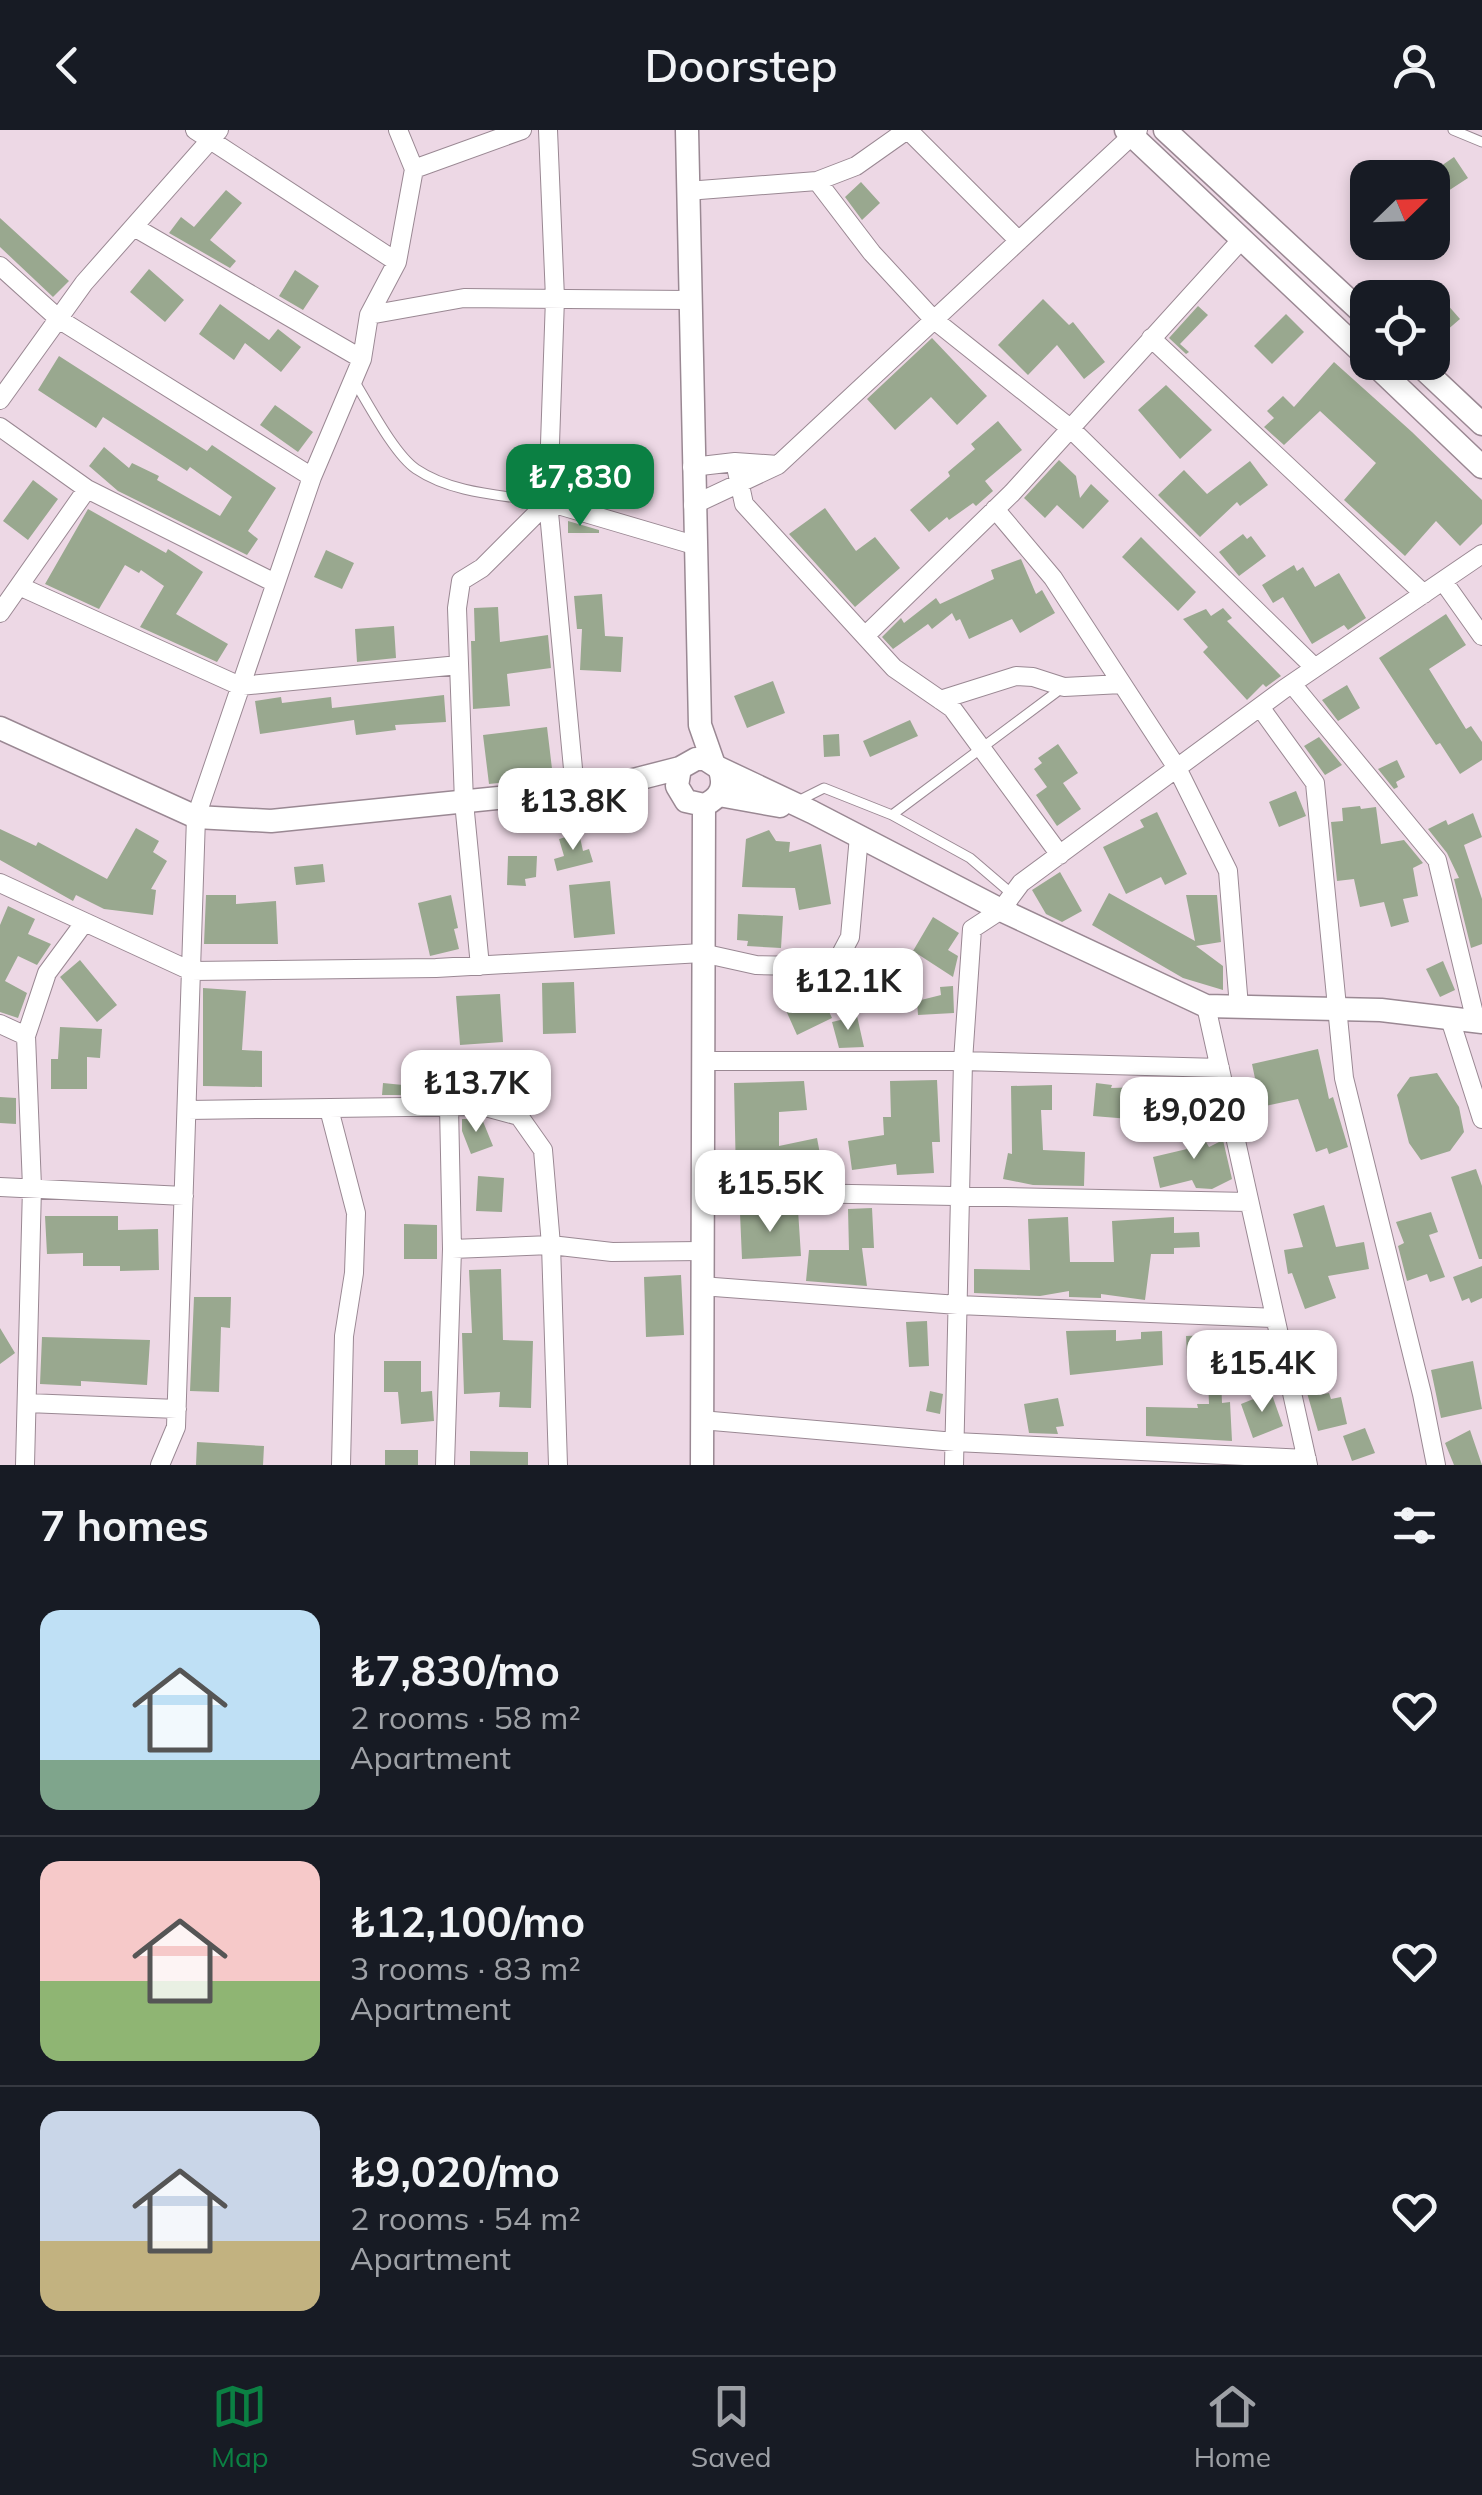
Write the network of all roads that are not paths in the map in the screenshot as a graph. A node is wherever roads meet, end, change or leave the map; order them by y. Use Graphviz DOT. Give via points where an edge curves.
graph roads {
  1 [pos="398,130"];
  2 [pos="522,130"];
  3 [pos="548,130"];
  4 [pos="686,130"];
  5 [pos="908,130"];
  6 [pos="1165,130"];
  7 [pos="1453,130"];
  8 [pos="1132,132"];
  9 [pos="207,134"];
  10 [pos="1482,142"];
  11 [pos="414,169"];
  12 [pos="818,181"];
  13 [pos="687,190"];
  14 [pos="134,226"];
  15 [pos="1242,239"];
  16 [pos="1019,240"];
  17 [pos="397,262"];
  18 [pos="0,266"];
  19 [pos="555,298"];
  20 [pos="689,300"];
  21 [pos="1350,301"];
  22 [pos="370,315"];
  23 [pos="933,319"];
  24 [pos="60,320"];
  25 [pos="1151,338"];
  26 [pos="1350,341"];
  27 [pos="362,359"];
  28 [pos="353,379"];
  29 [pos="1391,380"];
  30 [pos="1437,380"];
  31 [pos="0,400"];
  32 [pos="1480,418"];
  33 [pos="0,427"];
  34 [pos="1070,428"];
  35 [pos="734,462"];
  36 [pos="778,465"];
  37 [pos="692,467"];
  38 [pos="1482,467"];
  39 [pos="312,478"];
  40 [pos="739,485"];
  41 [pos="87,489"];
  42 [pos="548,502"];
  43 [pos="693,506"];
  44 [pos="995,510"];
  45 [pos="694,545"];
  46 [pos="1482,554"];
  47 [pos="1444,581"];
  48 [pos="275,583"];
  49 [pos="19,586"];
  50 [pos="1424,594"];
  51 [pos="0,613"];
  52 [pos="865,636"];
  53 [pos="1482,636"];
  54 [pos="459,665"];
  55 [pos="1315,668"];
  56 [pos="1122,684"];
  57 [pos="1292,684"];
  58 [pos="240,686"];
  59 [pos="1064,687"];
  60 [pos="940,700"];
  61 [pos="1260,707"];
  62 [pos="700,725"];
  63 [pos="0,728"];
  64 [pos="981,748"];
  65 [pos="684,765"];
  66 [pos="716,765"];
  67 [pos="1178,768"];
  68 [pos="606,787"];
  69 [pos="576,790"];
  70 [pos="697,799"];
  71 [pos="464,802"];
  72 [pos="803,808"];
  73 [pos="892,815"];
  74 [pos="196,818"];
  75 [pos="859,836"];
  76 [pos="1060,854"];
  77 [pos="0,882"];
  78 [pos="1006,902"];
  79 [pos="84,923"];
  80 [pos="702,953"];
  81 [pos="480,966"];
  82 [pos="191,971"];
  83 [pos="1206,1006"];
  84 [pos="1238,1007"];
  85 [pos="1336,1009"];
  86 [pos="1450,1019"];
  87 [pos="1479,1022"];
  88 [pos="0,1024"];
  89 [pos="26,1036"];
  90 [pos="963,1060"];
  91 [pos="702,1062"];
  92 [pos="1220,1068"];
  93 [pos="449,1107"];
  94 [pos="187,1110"];
  95 [pos="329,1110"];
  96 [pos="1482,1119"];
  97 [pos="0,1186"];
  98 [pos="32,1187"];
  99 [pos="701,1191"];
  100 [pos="960,1194"];
  101 [pos="184,1196"];
  102 [pos="1250,1202"];
  103 [pos="551,1244"];
  104 [pos="452,1249"];
  105 [pos="701,1251"];
  106 [pos="701,1286"];
  107 [pos="958,1304"];
  108 [pos="1275,1318"];
  109 [pos="27,1403"];
  110 [pos="177,1409"];
  111 [pos="701,1420"];
  112 [pos="955,1442"];
  113 [pos="1091,1457"];
  114 [pos="1207,1460"];
  115 [pos="1308,1462"];
  116 [pos="25,1465"];
  117 [pos="160,1465"];
  118 [pos="341,1465"];
  119 [pos="445,1465"];
  120 [pos="558,1465"];
  121 [pos="702,1465"];
  122 [pos="954,1465"];
  123 [pos="1436,1465"];
  1 -- 11 [label="street"];
  2 -- 11 [label="street"];
  3 -- 19 [label="street"];
  4 -- 13 [label="street"];
  5 -- 12 [label="street" via="856,166"];
  5 -- 16 [label="street"];
  6 -- 21 [label="street"];
  7 -- 10 [label="lane"];
  8 -- 15 [label="street"];
  8 -- 16 [label="street"];
  9 -- 14 [label="street"];
  9 -- 17 [label="street"];
  11 -- 17 [label="street"];
  12 -- 13 [label="street"];
  12 -- 23 [label="street"];
  13 -- 20 [label="street"];
  14 -- 24 [label="street"];
  14 -- 27 [label="street"];
  15 -- 25 [label="street"];
  15 -- 26 [label="street"];
  16 -- 23 [label="street"];
  17 -- 22 [label="street"];
  18 -- 24 [label="street"];
  19 -- 20 [label="street"];
  19 -- 22 [label="street" via="464,298"];
  19 -- 42 [label="street"];
  20 -- 37 [label="street"];
  22 -- 27 [label="street"];
  23 -- 34 [label="street"];
  23 -- 36 [label="street"];
  24 -- 31 [label="street"];
  24 -- 39 [label="street"];
  25 -- 34 [label="street"];
  25 -- 50 [label="street"];
  27 -- 28 [label="street"];
  28 -- 39 [label="street"];
  28 -- 42 [label="lane" via="414,468 458,488"];
  29 -- 38 [label="street"];
  30 -- 32 [label="street"];
  33 -- 41 [label="street"];
  34 -- 44 [label="street"];
  34 -- 55 [label="street"];
  35 -- 36 [label="street"];
  35 -- 37 [label="street"];
  35 -- 40 [label="street"];
  36 -- 40 [label="street"];
  37 -- 43 [label="street"];
  39 -- 48 [label="street"];
  40 -- 43 [label="street"];
  40 -- 52 [label="street" via="744,504"];
  41 -- 48 [label="street"];
  41 -- 49 [label="street"];
  42 -- 45 [label="street"];
  42 -- 54 [label="street" via="461,581"];
  42 -- 69 [label="street"];
  43 -- 45 [label="street"];
  44 -- 52 [label="street"];
  44 -- 56 [label="street" via="1053,578"];
  45 -- 62 [label="street"];
  46 -- 47 [label="street"];
  47 -- 50 [label="street"];
  47 -- 53 [label="street"];
  48 -- 58 [label="street"];
  49 -- 51 [label="street"];
  49 -- 58 [label="street"];
  50 -- 55 [label="street"];
  52 -- 60 [label="street" via="894,668"];
  54 -- 58 [label="street"];
  54 -- 71 [label="street"];
  55 -- 57 [label="street"];
  56 -- 59 [label="street"];
  56 -- 67 [label="street"];
  57 -- 61 [label="street"];
  57 -- 87 [label="street" via="1436,860"];
  58 -- 74 [label="street"];
  59 -- 60 [label="street" via="1016,676"];
  59 -- 64 [label="lane"];
  60 -- 64 [label="street"];
  61 -- 67 [label="street"];
  61 -- 85 [label="street" via="1314,784"];
  62 -- 65 [label="street"];
  62 -- 66 [label="street"];
  63 -- 74 [label="street"];
  64 -- 73 [label="lane"];
  64 -- 76 [label="street"];
  65 -- 66 [label="street" via="696,758"];
  65 -- 68 [label="street"];
  65 -- 70 [label="street" via="676,777"];
  66 -- 70 [label="street" via="723,786"];
  66 -- 72 [label="street"];
  67 -- 76 [label="street"];
  67 -- 84 [label="street" via="1228,871"];
  68 -- 69 [label="street"];
  68 -- 70 [label="street"];
  69 -- 71 [label="street"];
  70 -- 72 [label="street"];
  70 -- 80 [label="street"];
  71 -- 74 [label="street" via="271,822"];
  71 -- 81 [label="street"];
  72 -- 73 [label="lane" via="824,788"];
  72 -- 75 [label="street"];
  73 -- 78 [label="lane" via="970,858"];
  74 -- 82 [label="street"];
  75 -- 78 [label="street"];
  75 -- 80 [label="street" via="850,937 840,956 787,966"];
  76 -- 78 [label="street"];
  77 -- 79 [label="street"];
  78 -- 83 [label="street"];
  78 -- 90 [label="street" via="972,929"];
  79 -- 82 [label="street"];
  79 -- 89 [label="street" via="47,973"];
  80 -- 81 [label="street"];
  80 -- 91 [label="street"];
  81 -- 82 [label="street"];
  82 -- 94 [label="street"];
  83 -- 84 [label="street"];
  83 -- 92 [label="street"];
  84 -- 85 [label="street"];
  85 -- 86 [label="street"];
  85 -- 123 [label="street" via="1344,1078"];
  86 -- 87 [label="street"];
  86 -- 96 [label="street"];
  88 -- 89 [label="street"];
  89 -- 98 [label="street"];
  90 -- 91 [label="street"];
  90 -- 92 [label="street"];
  90 -- 100 [label="street"];
  91 -- 99 [label="street"];
  92 -- 102 [label="street"];
  93 -- 95 [label="street"];
  93 -- 103 [label="street" via="482,1106 519,1116 543,1150"];
  93 -- 104 [label="street"];
  94 -- 95 [label="street"];
  94 -- 101 [label="street"];
  95 -- 118 [label="street" via="356,1213"];
  97 -- 98 [label="street"];
  98 -- 101 [label="street"];
  98 -- 109 [label="street"];
  99 -- 100 [label="street"];
  99 -- 105 [label="street"];
  100 -- 102 [label="street"];
  100 -- 107 [label="street"];
  101 -- 110 [label="street"];
  102 -- 108 [label="street"];
  103 -- 104 [label="street"];
  103 -- 105 [label="street" via="612,1252"];
  103 -- 120 [label="street"];
  104 -- 119 [label="street"];
  105 -- 106 [label="street"];
  106 -- 107 [label="street"];
  106 -- 111 [label="street"];
  107 -- 108 [label="street"];
  107 -- 112 [label="street"];
  108 -- 115 [label="street"];
  109 -- 110 [label="street"];
  109 -- 116 [label="street"];
  110 -- 117 [label="street"];
  111 -- 112 [label="street"];
  111 -- 121 [label="street"];
  112 -- 113 [label="street"];
  112 -- 122 [label="street"];
  113 -- 114 [label="street"];
  114 -- 115 [label="street"];
}
